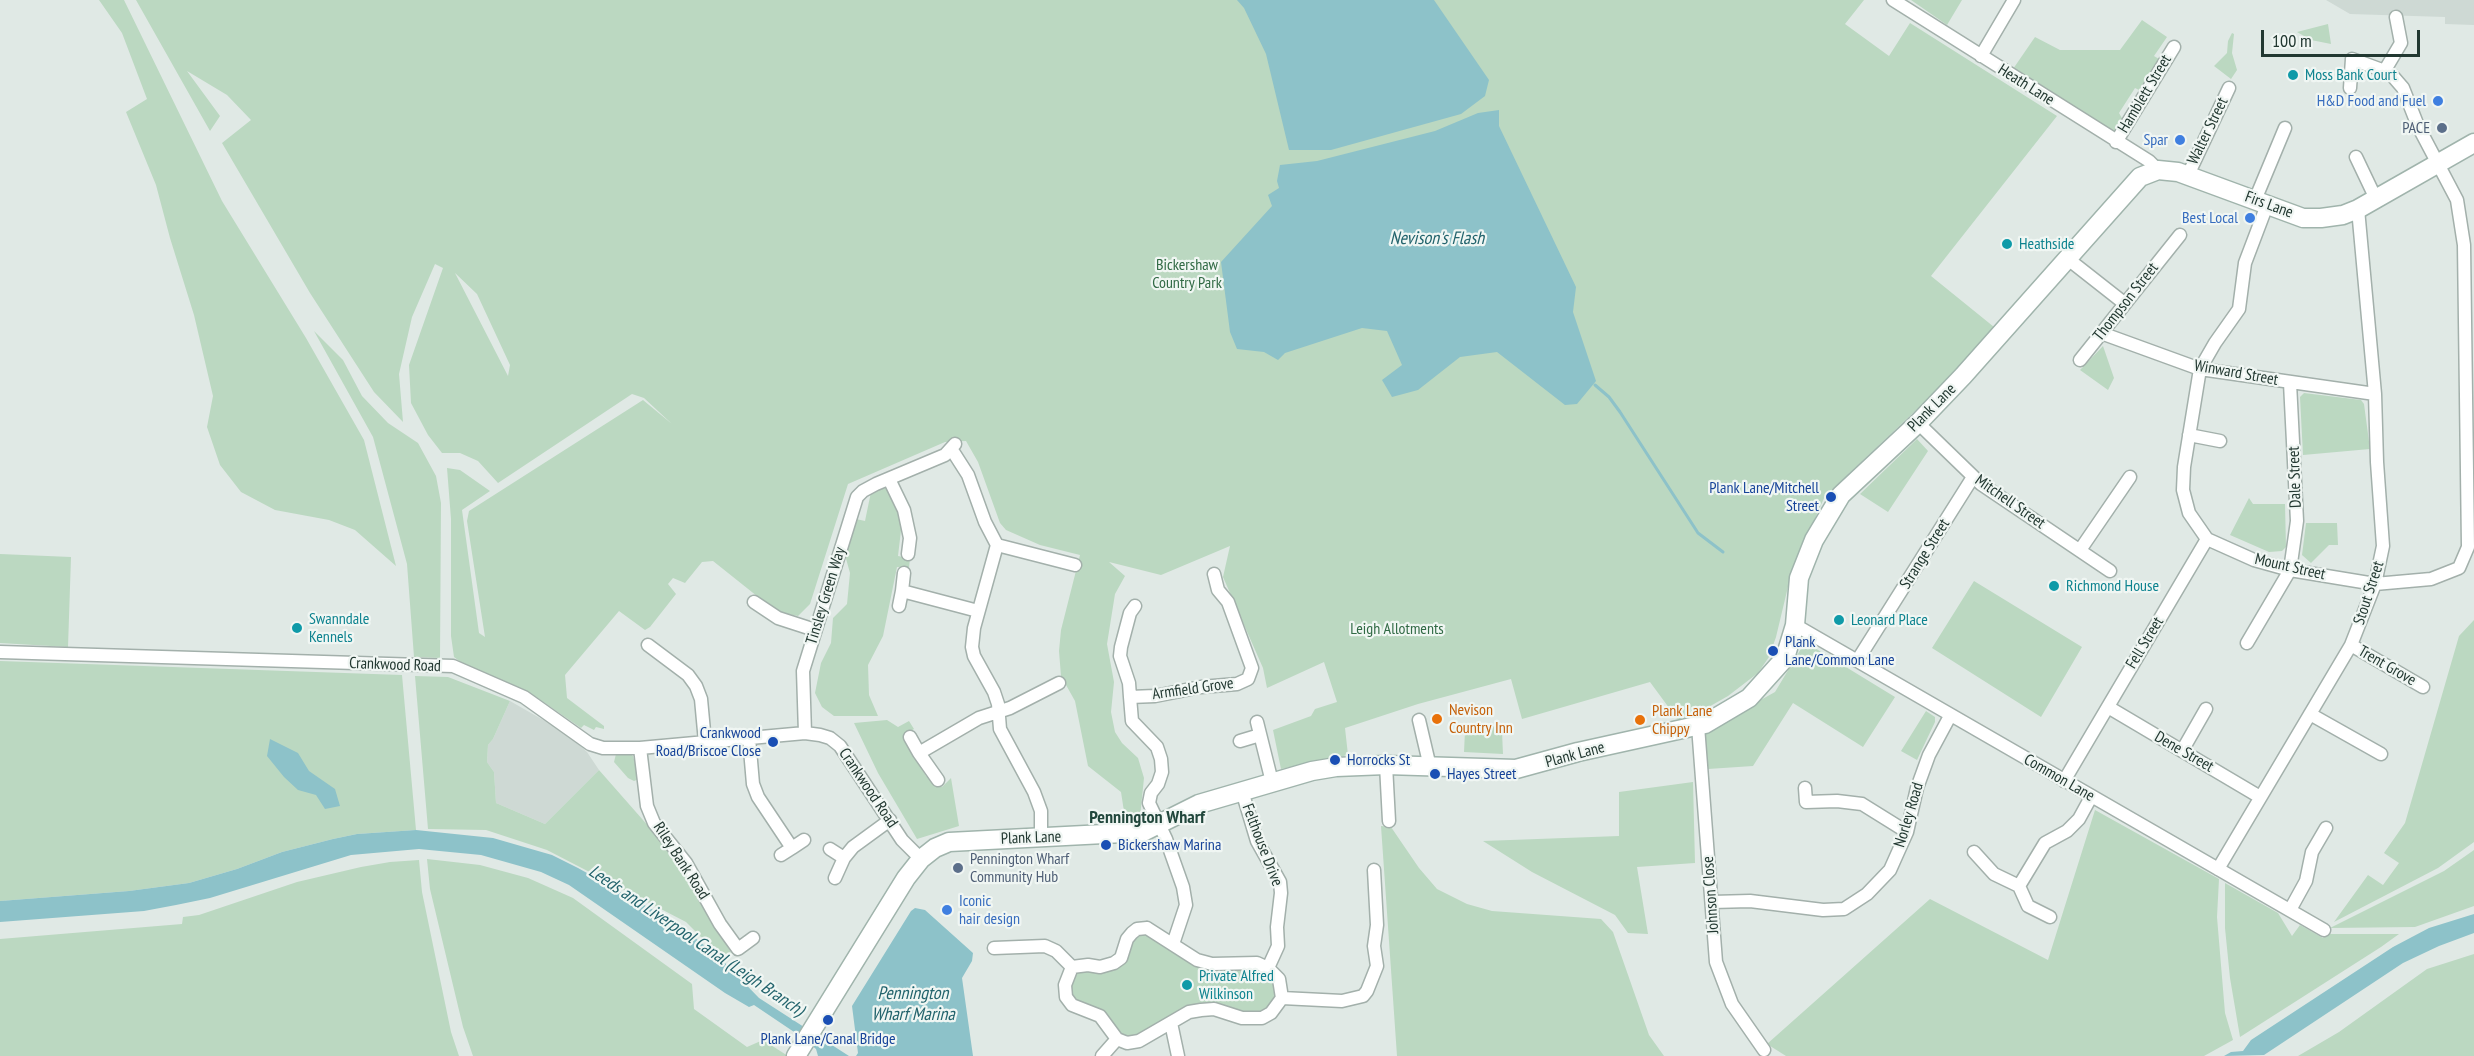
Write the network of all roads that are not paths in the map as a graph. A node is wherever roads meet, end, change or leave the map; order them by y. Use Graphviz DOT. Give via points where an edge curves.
graph roads {
  1 [pos="1893,0"];
  2 [pos="2014,0"];
  3 [pos="2396,17"];
  4 [pos="2174,47"];
  5 [pos="1981,56"];
  6 [pos="2385,70"];
  7 [pos="2229,88"];
  8 [pos="2350,88"];
  9 [pos="2285,128"];
  10 [pos="2116,142"];
  11 [pos="2474,143"];
  12 [pos="2356,157"];
  13 [pos="2437,164"];
  14 [pos="2158,170"];
  15 [pos="2188,175"];
  16 [pos="2376,199"];
  17 [pos="2261,202"];
  18 [pos="2358,209"];
  19 [pos="2161,236"];
  20 [pos="2469,242"];
  21 [pos="2068,259"];
  22 [pos="2124,303"];
  23 [pos="2102,333"];
  24 [pos="2080,360"];
  25 [pos="2200,369"];
  26 [pos="2470,374"];
  27 [pos="2290,383"];
  28 [pos="2375,394"];
  29 [pos="1918,423"];
  30 [pos="2189,435"];
  31 [pos="2220,441"];
  32 [pos="1973,477"];
  33 [pos="2130,477"];
  34 [pos="889,479"];
  35 [pos="2471,481"];
  36 [pos="2207,539"];
  37 [pos="997,545"];
  38 [pos="2080,550"];
  39 [pos="908,554"];
  40 [pos="1075,565"];
  41 [pos="2290,570"];
  42 [pos="2110,571"];
  43 [pos="904,573"];
  44 [pos="1214,574"];
  45 [pos="2375,584"];
  46 [pos="902,591"];
  47 [pos="754,602"];
  48 [pos="899,606"];
  49 [pos="1135,606"];
  50 [pos="978,611"];
  51 [pos="1795,625"];
  52 [pos="815,630"];
  53 [pos="2247,643"];
  54 [pos="648,645"];
  55 [pos="2351,645"];
  56 [pos="0,652"];
  57 [pos="1857,661"];
  58 [pos="1059,682"];
  59 [pos="2423,687"];
  60 [pos="1130,697"];
  61 [pos="2108,707"];
  62 [pos="2206,709"];
  63 [pos="997,714"];
  64 [pos="2310,714"];
  65 [pos="1950,716"];
  66 [pos="1419,720"];
  67 [pos="1257,722"];
  68 [pos="1698,726"];
  69 [pos="805,733"];
  70 [pos="1260,735"];
  71 [pos="910,737"];
  72 [pos="749,738"];
  73 [pos="1240,741"];
  74 [pos="705,742"];
  75 [pos="640,748"];
  76 [pos="2182,751"];
  77 [pos="919,753"];
  78 [pos="2381,754"];
  79 [pos="1386,765"];
  80 [pos="1430,767"];
  81 [pos="938,780"];
  82 [pos="2064,781"];
  83 [pos="1272,782"];
  84 [pos="1805,788"];
  85 [pos="1242,791"];
  86 [pos="2091,797"];
  87 [pos="2260,797"];
  88 [pos="890,820"];
  89 [pos="1389,821"];
  90 [pos="1158,826"];
  91 [pos="2326,828"];
  92 [pos="1907,832"];
  93 [pos="1041,838"];
  94 [pos="804,840"];
  95 [pos="792,848"];
  96 [pos="830,849"];
  97 [pos="1974,852"];
  98 [pos="781,855"];
  99 [pos="844,858"];
  100 [pos="921,859"];
  101 [pos="2218,869"];
  102 [pos="1374,870"];
  103 [pos="835,878"];
  104 [pos="2019,886"];
  105 [pos="1712,902"];
  106 [pos="2290,910"];
  107 [pos="2050,917"];
  108 [pos="2324,930"];
  109 [pos="753,938"];
  110 [pos="1173,944"];
  111 [pos="993,948"];
  112 [pos="1072,967"];
  113 [pos="1268,968"];
  114 [pos="1282,998"];
  115 [pos="1171,1023"];
  116 [pos="1117,1039"];
  117 [pos="800,1049"];
  118 [pos="1764,1050"];
  119 [pos="1102,1056"];
  120 [pos="1179,1056"];
  1 -- 5 [label="street, Heath Lane"];
  2 -- 5 [label="street"];
  3 -- 6 [label="street" via="2401,43"];
  4 -- 10 [label="street, Hamblett Street"];
  5 -- 10 [label="street, Heath Lane"];
  6 -- 8 [label="street" via="2352,59"];
  6 -- 13 [label="street, Mount Street" via="2403,88"];
  7 -- 15 [label="street, Walter Street"];
  9 -- 17 [label="street"];
  10 -- 14 [label="street, Heath Lane"];
  11 -- 13 [label="street, Firs Lane"];
  12 -- 16 [label="street"];
  13 -- 16 [label="street, Firs Lane"];
  13 -- 20 [label="street, Mount Street" via="2457,200"];
  14 -- 15 [label="street, Firs Lane"];
  14 -- 21 [label="street, Plank Lane" via="2133,183"];
  15 -- 17 [label="street, Firs Lane"];
  16 -- 18 [label="street, Firs Lane"];
  17 -- 18 [label="street, Firs Lane" via="2303,218 2343,215"];
  17 -- 25 [label="street" via="2239,309"];
  18 -- 28 [label="street, Stout Street"];
  19 -- 22 [label="street, Thompson Street" via="2176,240"];
  20 -- 26 [label="street, Mount Street"];
  21 -- 22 [label="street"];
  21 -- 29 [label="street, Plank Lane" via="1958,371"];
  22 -- 23 [label="street, Thompson Street"];
  23 -- 24 [label="street, Thompson Street"];
  23 -- 25 [label="street, Winward Street"];
  25 -- 27 [label="street, Winward Street"];
  25 -- 30 [label="street"];
  26 -- 35 [label="street, Mount Street"];
  27 -- 28 [label="street, Winward Street"];
  27 -- 41 [label="street, Dale Street" via="2297,521"];
  28 -- 45 [label="street, Stout Street" via="2383,546"];
  29 -- 32 [label="street, Mitchell Street"];
  29 -- 51 [label="street, Plank Lane" via="1841,495 1826,517 1799,578"];
  30 -- 31 [label="street"];
  30 -- 36 [label="street" via="2183,490 2189,513"];
  32 -- 38 [label="street, Mitchell Street"];
  32 -- 57 [label="street, Strange Street"];
  33 -- 38 [label="street"];
  34 -- 37 [label="street, Tinsley Green Way" via="945,455 953,447"];
  34 -- 39 [label="street" via="904,510"];
  34 -- 52 [label="street, Tinsley Green Way" via="857,497"];
  35 -- 45 [label="street, Mount Street" via="2468,547 2459,568 2431,579"];
  36 -- 41 [label="street, Mount Street" via="2254,560"];
  36 -- 61 [label="street, Fell Street"];
  37 -- 40 [label="street"];
  37 -- 50 [label="street"];
  38 -- 42 [label="street, Mitchell Street"];
  41 -- 45 [label="street, Mount Street"];
  41 -- 53 [label="street"];
  43 -- 46 [label="street"];
  44 -- 60 [label="street, Armfield Grove" via="1252,668 1248,679 1237,684"];
  45 -- 55 [label="street, Stout Street"];
  46 -- 48 [label="street"];
  46 -- 50 [label="street"];
  47 -- 52 [label="street" via="778,618"];
  49 -- 60 [label="street, Armfield Grove" via="1120,647"];
  50 -- 63 [label="street" via="972,647 994,692"];
  51 -- 57 [label="street, Common Lane"];
  51 -- 68 [label="street, Plank Lane" via="1785,658 1749,698"];
  52 -- 69 [label="street, Tinsley Green Way" via="802,681"];
  54 -- 74 [label="street" via="688,675 696,686"];
  55 -- 59 [label="street, Trent Grove"];
  55 -- 64 [label="street, Stout Street"];
  56 -- 75 [label="street, Crankwood Road" via="453,666 524,697 590,744"];
  57 -- 65 [label="street, Common Lane"];
  58 -- 63 [label="street"];
  60 -- 90 [label="street, Armfield Grove" via="1132,721 1157,747 1161,759 1162,772 1149,803"];
  61 -- 76 [label="street, Dene Street"];
  61 -- 82 [label="street, Fell Street"];
  62 -- 76 [label="street"];
  63 -- 77 [label="street" via="979,718"];
  63 -- 93 [label="street" via="1000,729 1041,811"];
  64 -- 78 [label="street"];
  64 -- 87 [label="street, Stout Street"];
  65 -- 82 [label="street, Common Lane"];
  65 -- 92 [label="street, Norley Road" via="1929,755"];
  66 -- 80 [label="street"];
  67 -- 70 [label="street"];
  68 -- 80 [label="street, Plank Lane" via="1516,769"];
  68 -- 105 [label="street, Johnson Close"];
  69 -- 72 [label="street, Crankwood Road"];
  69 -- 88 [label="street, Crankwood Road" via="830,738 840,746"];
  70 -- 73 [label="street"];
  70 -- 83 [label="street"];
  71 -- 77 [label="street"];
  72 -- 74 [label="street, Crankwood Road"];
  72 -- 95 [label="street" via="758,797"];
  74 -- 75 [label="street, Crankwood Road"];
  75 -- 109 [label="street, Riley Bank Road" via="654,823 686,863 738,949"];
  76 -- 87 [label="street, Dene Street"];
  77 -- 81 [label="street"];
  79 -- 80 [label="street, Plank Lane"];
  79 -- 83 [label="street, Plank Lane" via="1336,767"];
  79 -- 89 [label="street"];
  82 -- 86 [label="street, Common Lane"];
  83 -- 85 [label="street, Plank Lane"];
  84 -- 92 [label="street" via="1806,802 1862,804"];
  85 -- 90 [label="street, Plank Lane" via="1199,804"];
  85 -- 113 [label="street, Felthouse Drive" via="1257,841 1280,882 1278,946"];
  86 -- 101 [label="street, Common Lane"];
  86 -- 104 [label="street" via="2067,831 2044,843"];
  87 -- 101 [label="street, Stout Street"];
  88 -- 99 [label="street"];
  88 -- 100 [label="street, Crankwood Road" via="902,840"];
  90 -- 93 [label="street, Plank Lane" via="1131,834"];
  90 -- 110 [label="street" via="1176,864 1186,905"];
  91 -- 106 [label="street" via="2312,852 2306,881"];
  92 -- 105 [label="street, Norley Road" via="1890,870 1867,894 1844,909 1750,901"];
  93 -- 100 [label="street, Plank Lane" via="949,842"];
  94 -- 95 [label="street"];
  95 -- 98 [label="street"];
  96 -- 99 [label="street"];
  97 -- 104 [label="street" via="1994,874"];
  99 -- 103 [label="street"];
  100 -- 117 [label="street, Plank Lane"];
  101 -- 106 [label="street, Common Lane"];
  102 -- 114 [label="street" via="1370,890 1377,925 1377,966 1363,996 1342,1001"];
  104 -- 107 [label="street" via="2028,906"];
  105 -- 118 [label="street, Johnson Close" via="1716,962 1732,1004"];
  106 -- 108 [label="street, Common Lane"];
  110 -- 112 [label="street" via="1147,928 1137,929 1127,939 1121,958 1113,963"];
  110 -- 113 [label="street" via="1197,960 1212,964 1257,963"];
  111 -- 112 [label="street" via="1045,946"];
  112 -- 116 [label="street" via="1065,985 1066,997 1072,1005 1100,1016"];
  113 -- 114 [label="street" via="1279,979"];
  114 -- 115 [label="street" via="1262,1018 1242,1018 1207,1009 1189,1012"];
  115 -- 116 [label="street" via="1139,1041"];
  115 -- 120 [label="street"];
  116 -- 119 [label="street"];
}
